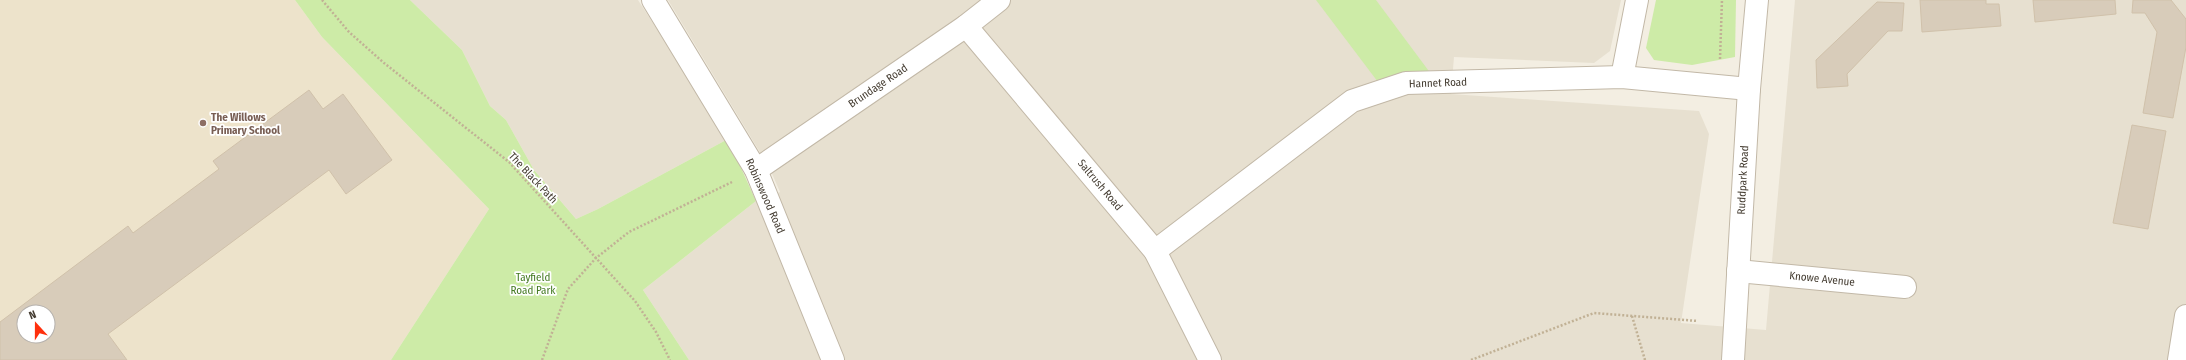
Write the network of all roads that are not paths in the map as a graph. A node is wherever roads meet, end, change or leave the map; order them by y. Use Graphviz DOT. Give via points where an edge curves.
graph roads {
  1 [pos="653,0"];
  2 [pos="998,0"];
  3 [pos="1637,0"];
  4 [pos="1757,0"];
  5 [pos="966,26"];
  6 [pos="1622,77"];
  7 [pos="1749,88"];
  8 [pos="756,170"];
  9 [pos="1155,251"];
  10 [pos="1738,272"];
  11 [pos="1905,287"];
  12 [pos="2186,316"];
  13 [pos="833,360"];
  14 [pos="1210,360"];
  15 [pos="1733,360"];
  16 [pos="2179,360"];
  1 -- 8 [label="street, Robinswood Road"];
  2 -- 5 [label="street, Brundage Road"];
  3 -- 6 [label="street"];
  4 -- 7 [label="street, Ruddpark Road"];
  5 -- 8 [label="street, Brundage Road"];
  5 -- 9 [label="street, Saltrush Road"];
  6 -- 7 [label="street, Hannet Road"];
  6 -- 9 [label="street, Hannet Road" via="1406,83 1352,101"];
  7 -- 10 [label="street, Ruddpark Road"];
  8 -- 13 [label="street, Robinswood Road"];
  9 -- 14 [label="street, Saltrush Road"];
  10 -- 11 [label="street, Knowe Avenue"];
  10 -- 15 [label="street, Ruddpark Road"];
  12 -- 16 [label="street"];
}
